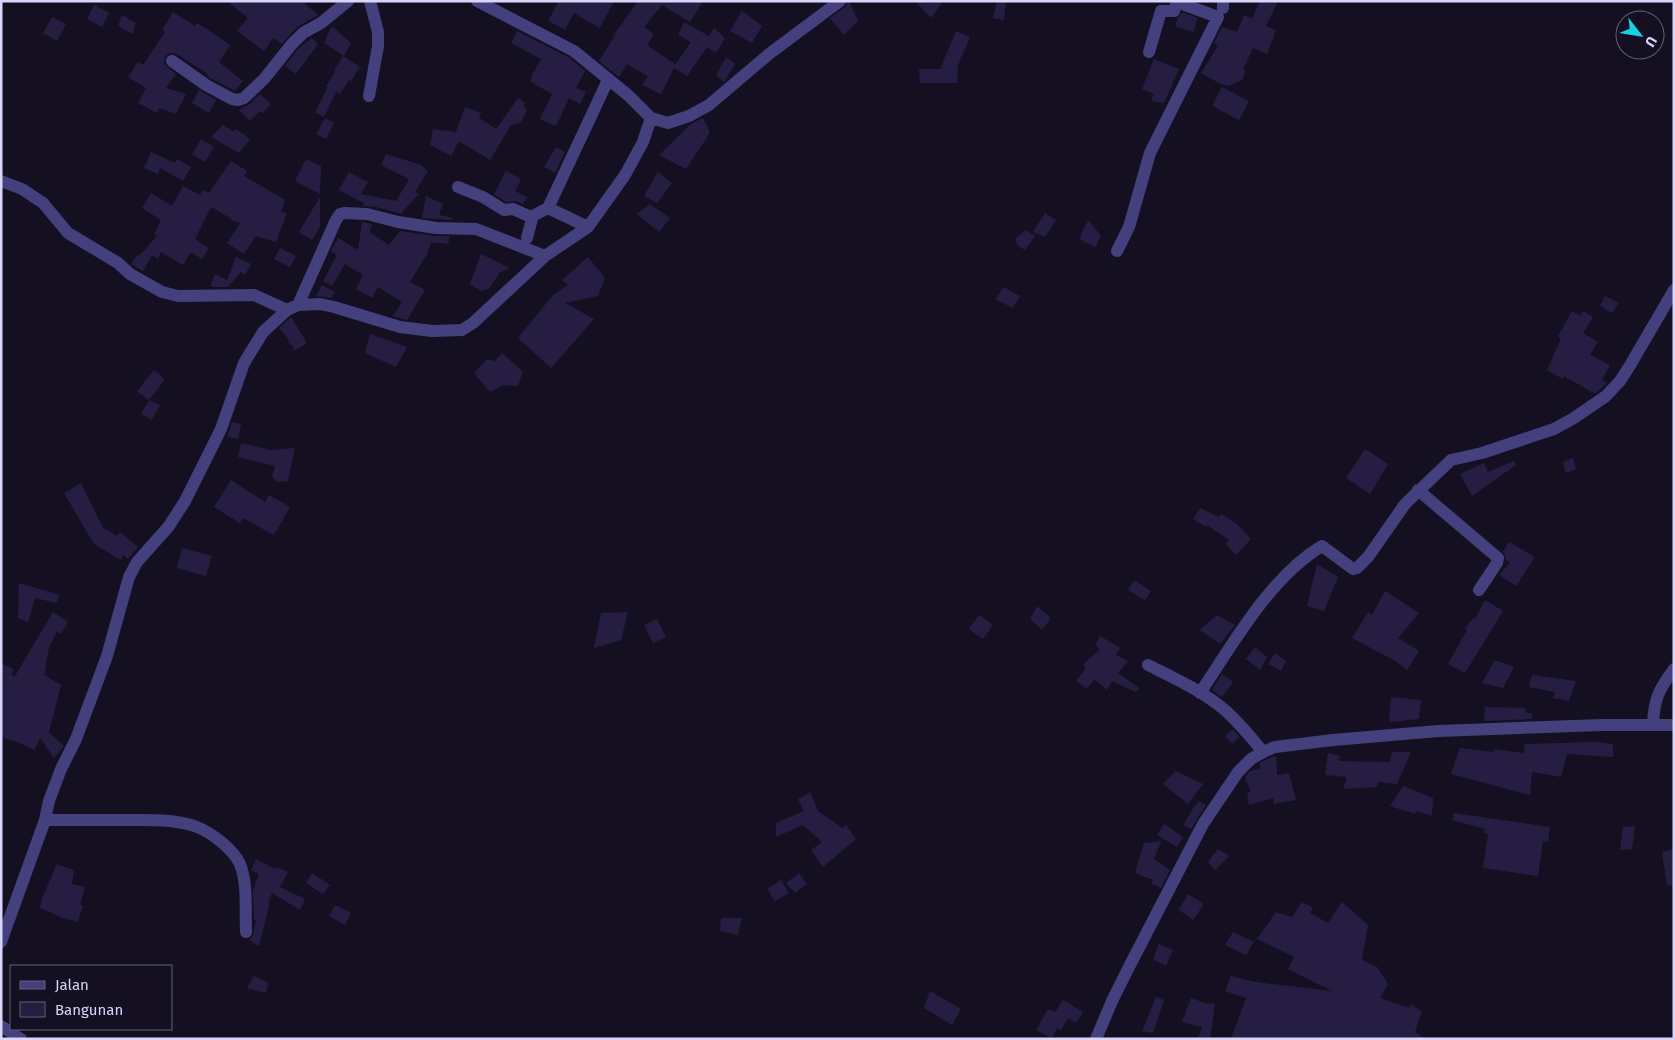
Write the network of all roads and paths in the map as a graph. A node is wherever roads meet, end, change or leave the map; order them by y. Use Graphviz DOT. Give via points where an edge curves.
graph roads {
  1 [pos="348,1"];
  2 [pos="370,1"];
  3 [pos="477,1"];
  4 [pos="840,1"];
  5 [pos="1177,2"];
  6 [pos="1149,52"];
  7 [pos="172,61"];
  8 [pos="608,80"];
  9 [pos="369,96"];
  10 [pos="651,118"];
  11 [pos="1,181"];
  12 [pos="458,187"];
  13 [pos="548,208"];
  14 [pos="531,217"];
  15 [pos="588,228"];
  16 [pos="527,238"];
  17 [pos="1116,251"];
  18 [pos="546,256"];
  19 [pos="1674,290"];
  20 [pos="292,307"];
  21 [pos="1418,490"];
  22 [pos="1480,590"];
  23 [pos="1148,665"];
  24 [pos="1674,669"];
  25 [pos="1200,693"];
  26 [pos="1653,724"];
  27 [pos="1674,725"];
  28 [pos="1263,752"];
  29 [pos="45,820"];
  30 [pos="246,932"];
  31 [pos="1,942"];
  32 [pos="1,1026"];
  33 [pos="21,1039"];
  34 [pos="1096,1039"];
  1 -- 7 [label="street" via="303,33 244,98 232,99"];
  2 -- 9 [label="street" via="378,46"];
  3 -- 8 [label="street" via="574,51"];
  4 -- 10 [label="street" via="769,54 709,105 668,123"];
  5 -- 6 [label="street" via="1174,10 1161,11"];
  5 -- 17 [label="street" via="1218,17 1148,157 1130,227"];
  8 -- 10 [label="street"];
  8 -- 13 [label="street"];
  10 -- 15 [label="street" via="643,142 625,175"];
  11 -- 20 [label="street" via="22,189 43,203 68,234 162,292 178,296 254,295"];
  12 -- 14 [label="street" via="504,210 513,209"];
  13 -- 14 [label="street"];
  13 -- 15 [label="street"];
  14 -- 16 [label="street"];
  15 -- 18 [label="street"];
  18 -- 20 [label="street" via="462,330 400,327 320,304"];
  18 -- 20 [label="street" via="481,230 436,228 372,214 344,213 336,220"];
  19 -- 21 [label="street" via="1629,368 1606,396 1554,429 1451,460"];
  20 -- 29 [label="street" via="263,332 244,363 218,436 186,501 129,578 107,656 61,769"];
  21 -- 22 [label="street" via="1498,558"];
  21 -- 25 [label="street" via="1357,568 1353,569 1322,546 1298,562 1245,626"];
  23 -- 25 [label="street"];
  24 -- 26 [label="street" via="1656,697"];
  25 -- 28 [label="street" via="1224,710"];
  26 -- 27 [label="street"];
  26 -- 28 [label="street" via="1438,731 1333,740 1275,747"];
  28 -- 34 [label="street" via="1238,772 1203,824"];
  29 -- 30 [label="street" via="156,820 198,827 207,832 229,850 240,865 244,878"];
  29 -- 31 [label="street"];
  32 -- 33 [label="street"];
}
